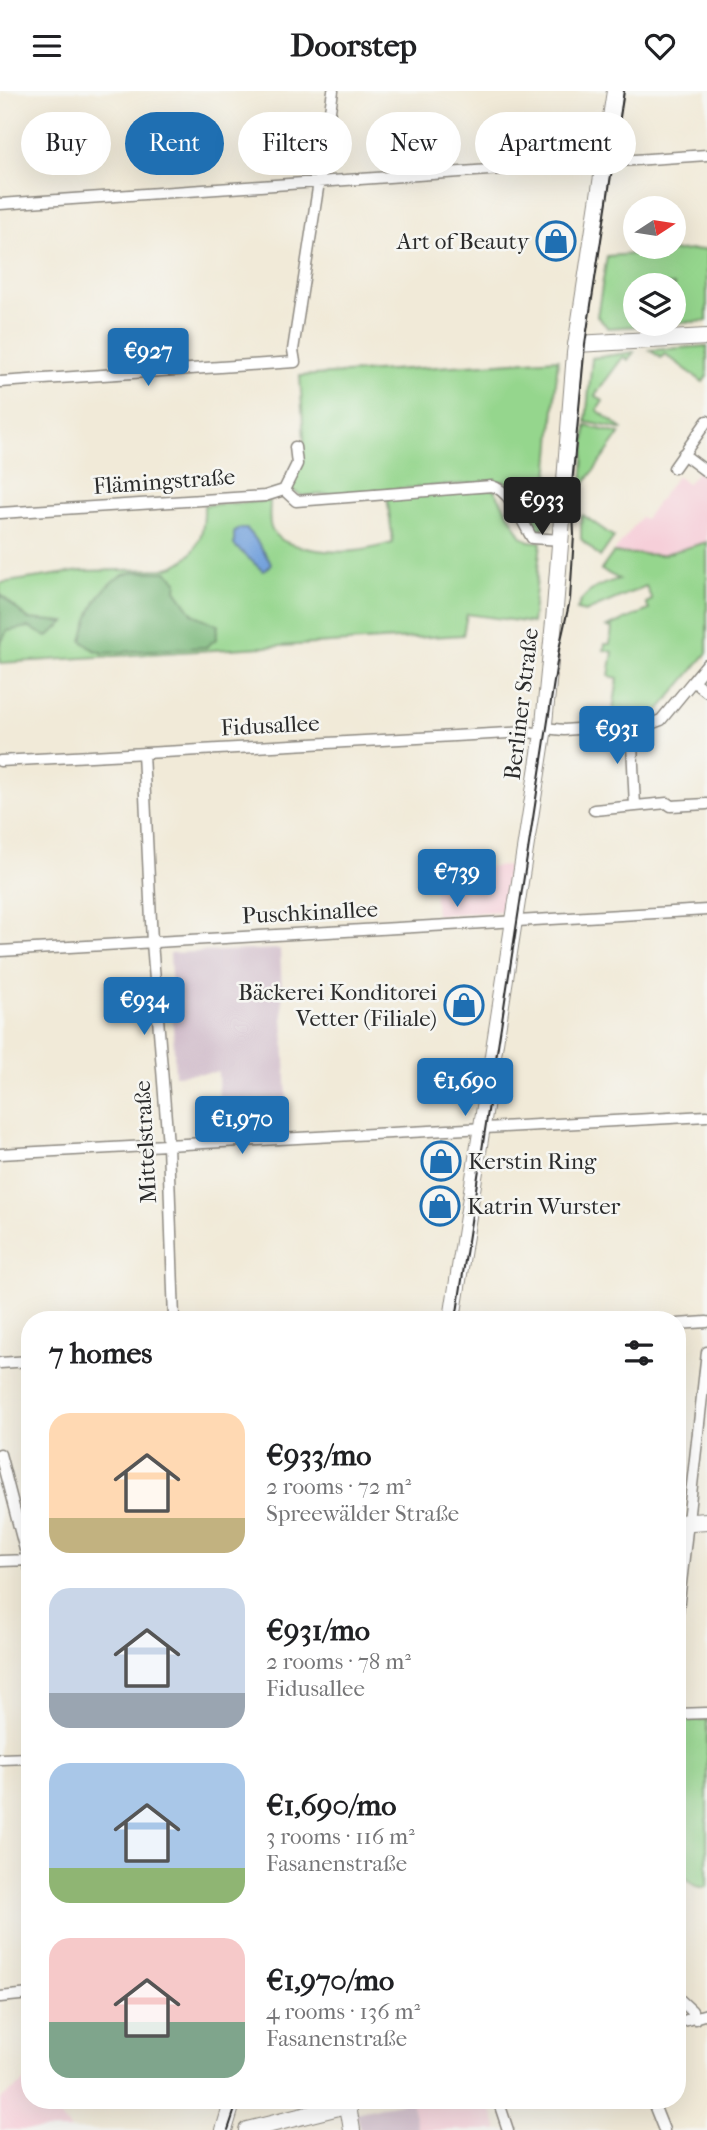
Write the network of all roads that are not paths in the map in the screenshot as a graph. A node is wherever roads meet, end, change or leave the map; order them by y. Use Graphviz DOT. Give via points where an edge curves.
graph roads {
  1 [pos="333,91"];
  2 [pos="615,91"];
  3 [pos="612,112"];
  4 [pos="707,155"];
  5 [pos="636,160"];
  6 [pos="475,171"];
  7 [pos="602,175"];
  8 [pos="320,182"];
  9 [pos="0,204"];
  10 [pos="707,337"];
  11 [pos="576,344"];
  12 [pos="0,381"];
  13 [pos="707,421"];
  14 [pos="295,447"];
  15 [pos="683,454"];
  16 [pos="674,468"];
  17 [pos="707,472"];
  18 [pos="284,490"];
  19 [pos="0,513"];
  20 [pos="561,540"];
  21 [pos="707,664"];
  22 [pos="693,681"];
  23 [pos="707,692"];
  24 [pos="631,724"];
  25 [pos="543,731"];
  26 [pos="143,753"];
  27 [pos="0,761"];
  28 [pos="707,804"];
  29 [pos="635,806"];
  30 [pos="594,810"];
  31 [pos="707,910"];
  32 [pos="514,922"];
  33 [pos="152,942"];
  34 [pos="0,951"];
  35 [pos="707,1116"];
  36 [pos="482,1127"];
  37 [pos="168,1145"];
  38 [pos="0,1154"];
  39 [pos="174,1311"];
  40 [pos="453,1311"];
  41 [pos="707,1322"];
  42 [pos="686,1323"];
  43 [pos="707,1352"];
  44 [pos="21,1362"];
  45 [pos="0,1363"];
  46 [pos="0,1454"];
  47 [pos="686,1501"];
  48 [pos="707,1521"];
  49 [pos="686,1522"];
  50 [pos="21,1533"];
  51 [pos="0,1562"];
  52 [pos="21,1563"];
  53 [pos="707,1713"];
  54 [pos="686,1714"];
  55 [pos="21,1758"];
  56 [pos="0,1759"];
  57 [pos="21,1995"];
  58 [pos="0,1997"];
  59 [pos="686,2005"];
  60 [pos="707,2014"];
  61 [pos="695,2019"];
  62 [pos="686,2021"];
  63 [pos="230,2109"];
  64 [pos="322,2109"];
  65 [pos="348,2109"];
  66 [pos="501,2109"];
  67 [pos="656,2109"];
  68 [pos="224,2130"];
  69 [pos="247,2130"];
  70 [pos="352,2130"];
  71 [pos="508,2130"];
  72 [pos="664,2130"];
  1 -- 8 [label="street"];
  2 -- 3 [label="street, Berliner Straße"];
  4 -- 5 [label="street"];
  6 -- 8 [label="street"];
  7 -- 11 [label="street, Berliner Straße"];
  8 -- 9 [label="street"];
  8 -- 12 [label="street" via="293,350 295,362"];
  10 -- 11 [label="street"];
  11 -- 20 [label="street, Berliner Straße"];
  13 -- 15 [label="street"];
  14 -- 18 [label="street" via="297,464"];
  15 -- 16 [label="street"];
  15 -- 17 [label="street"];
  18 -- 19 [label="street, Flämingstraße"];
  18 -- 20 [label="street" via="296,501 492,486 506,495 532,538"];
  20 -- 25 [label="street, Berliner Straße"];
  21 -- 22 [label="street, Fidusallee"];
  22 -- 23 [label="street"];
  22 -- 24 [label="street, Fidusallee" via="661,720"];
  24 -- 25 [label="street, Fidusallee"];
  24 -- 29 [label="street"];
  25 -- 26 [label="street, Fidusallee"];
  25 -- 32 [label="street, Berliner Straße"];
  26 -- 27 [label="street, Fidusallee"];
  26 -- 33 [label="street, Mittelstraße"];
  28 -- 29 [label="street"];
  29 -- 30 [label="street"];
  31 -- 32 [label="street, Puschkinallee"];
  32 -- 33 [label="street, Puschkinallee"];
  32 -- 36 [label="street, Berliner Straße"];
  33 -- 34 [label="street, Puschkinallee"];
  33 -- 37 [label="street, Mittelstraße"];
  35 -- 36 [label="street"];
  36 -- 37 [label="street"];
  36 -- 40 [label="street, Berliner Straße"];
  37 -- 38 [label="street"];
  37 -- 39 [label="street, Mittelstraße"];
  41 -- 42 [label="street"];
  43 -- 47 [label="street"];
  44 -- 45 [label="street"];
  46 -- 50 [label="street"];
  48 -- 49 [label="street"];
  51 -- 52 [label="street"];
  53 -- 54 [label="street"];
  55 -- 56 [label="street"];
  57 -- 58 [label="street"];
  59 -- 61 [label="street"];
  60 -- 61 [label="street"];
  61 -- 62 [label="street"];
  63 -- 68 [label="street"];
  64 -- 69 [label="street"];
  65 -- 70 [label="street"];
  66 -- 71 [label="street"];
  67 -- 72 [label="street"];
}
